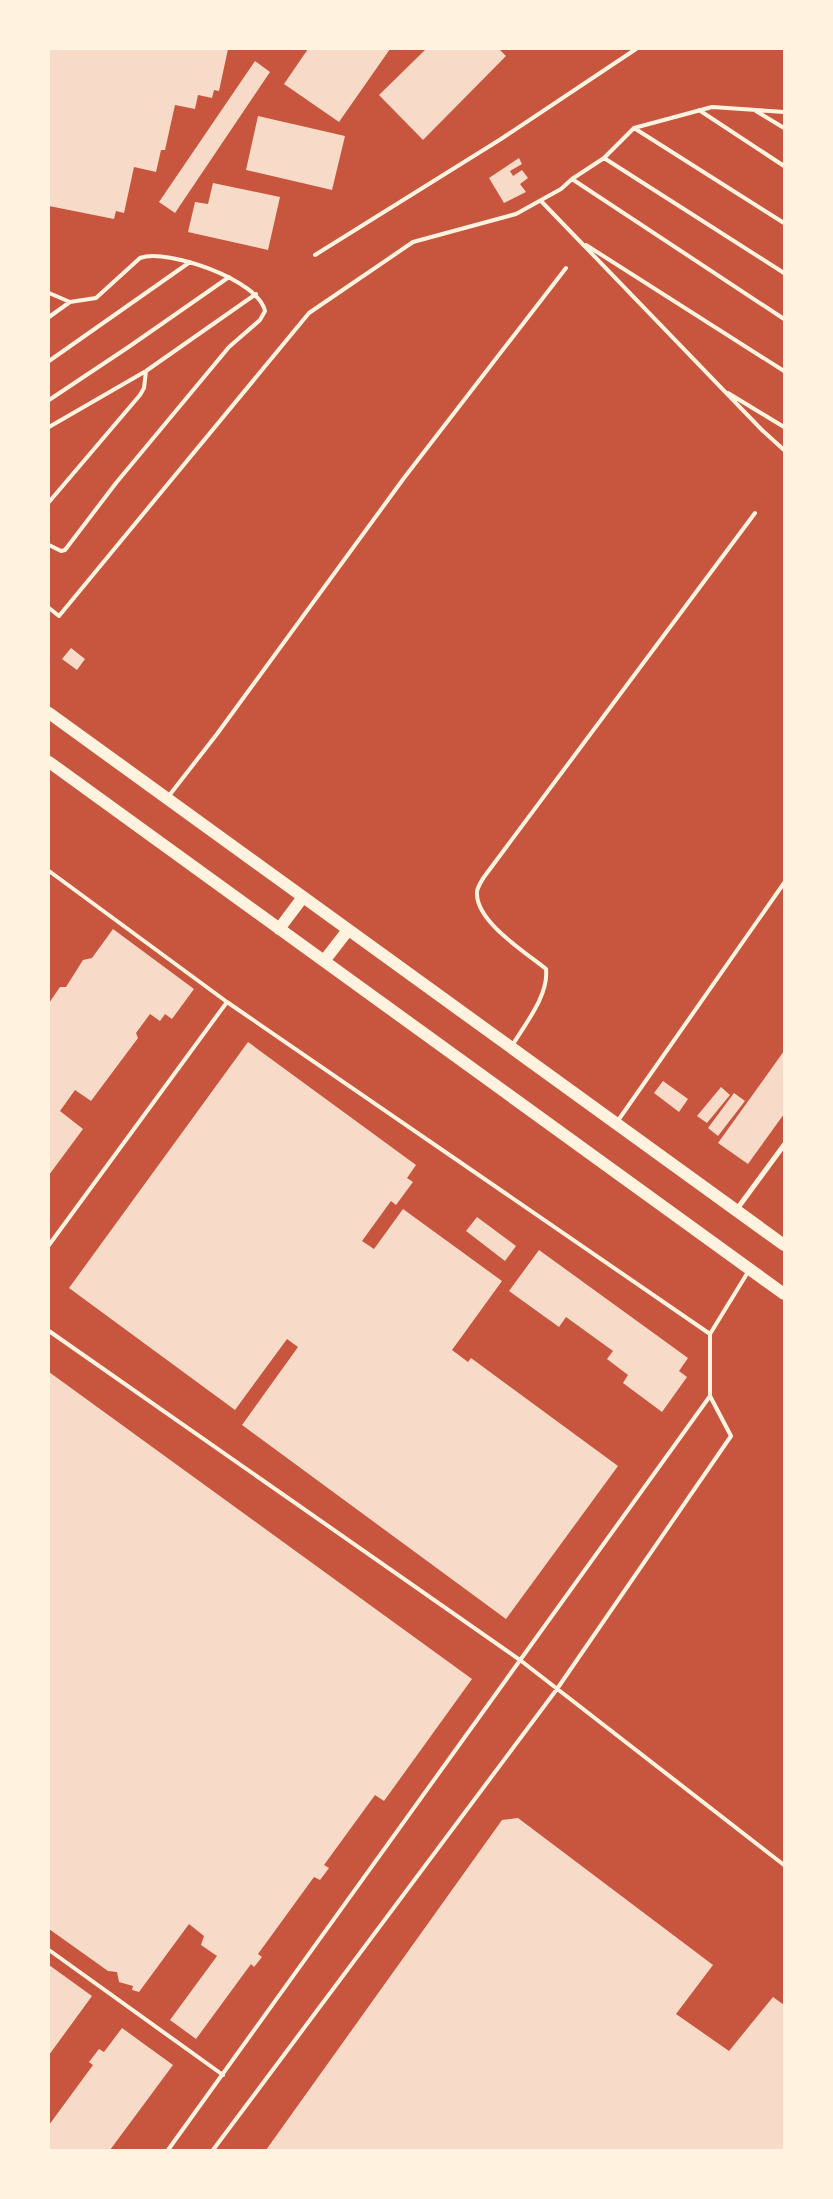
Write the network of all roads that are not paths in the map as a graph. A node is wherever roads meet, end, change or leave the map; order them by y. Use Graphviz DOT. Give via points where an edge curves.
graph roads {
  1 [pos="636,49"];
  2 [pos="699,110"];
  3 [pos="754,110"];
  4 [pos="784,112"];
  5 [pos="634,128"];
  6 [pos="784,128"];
  7 [pos="604,158"];
  8 [pos="784,166"];
  9 [pos="572,179"];
  10 [pos="541,201"];
  11 [pos="784,223"];
  12 [pos="579,241"];
  13 [pos="316,255"];
  14 [pos="190,262"];
  15 [pos="566,268"];
  16 [pos="784,273"];
  17 [pos="229,277"];
  18 [pos="49,293"];
  19 [pos="256,294"];
  20 [pos="70,302"];
  21 [pos="49,317"];
  22 [pos="784,319"];
  23 [pos="49,361"];
  24 [pos="146,371"];
  25 [pos="784,371"];
  26 [pos="724,390"];
  27 [pos="49,400"];
  28 [pos="784,427"];
  29 [pos="49,428"];
  30 [pos="784,450"];
  31 [pos="49,502"];
  32 [pos="755,513"];
  33 [pos="49,545"];
  34 [pos="49,608"];
  35 [pos="49,714"];
  36 [pos="49,762"];
  37 [pos="167,799"];
  38 [pos="49,871"];
  39 [pos="784,883"];
  40 [pos="303,897"];
  41 [pos="279,929"];
  42 [pos="348,930"];
  43 [pos="324,961"];
  44 [pos="227,1002"];
  45 [pos="511,1048"];
  46 [pos="616,1124"];
  47 [pos="784,1145"];
  48 [pos="736,1210"];
  49 [pos="49,1245"];
  50 [pos="784,1245"];
  51 [pos="750,1269"];
  52 [pos="784,1294"];
  53 [pos="49,1331"];
  54 [pos="710,1334"];
  55 [pos="710,1396"];
  56 [pos="520,1660"];
  57 [pos="557,1689"];
  58 [pos="784,1865"];
  59 [pos="49,1950"];
  60 [pos="224,2075"];
  61 [pos="168,2150"];
  62 [pos="213,2150"];
  1 -- 13 [label="lane" via="501,139"];
  2 -- 3 [label="lane" via="712,107"];
  2 -- 5 [label="lane"];
  2 -- 8 [label="lane"];
  3 -- 4 [label="lane"];
  3 -- 6 [label="lane"];
  5 -- 7 [label="lane"];
  5 -- 11 [label="lane"];
  7 -- 9 [label="lane"];
  7 -- 16 [label="lane"];
  9 -- 10 [label="lane"];
  9 -- 22 [label="lane"];
  10 -- 12 [label="lane"];
  10 -- 34 [label="lane" via="516,214 413,242 309,313 59,616"];
  12 -- 25 [label="lane"];
  12 -- 26 [label="lane"];
  14 -- 17 [label="lane"];
  14 -- 20 [label="lane" via="149,254 140,258 101,296"];
  14 -- 23 [label="lane"];
  15 -- 37 [label="lane" via="404,478"];
  17 -- 19 [label="lane"];
  17 -- 27 [label="lane"];
  18 -- 20 [label="lane"];
  19 -- 24 [label="lane"];
  19 -- 33 [label="lane" via="265,308 264,316 229,347 65,550"];
  20 -- 21 [label="lane"];
  24 -- 29 [label="lane"];
  24 -- 31 [label="lane" via="140,395"];
  26 -- 28 [label="lane"];
  26 -- 30 [label="lane"];
  32 -- 45 [label="lane" via="484,876 476,892 478,907 492,925 546,969 547,980"];
  35 -- 37 [label="main road"];
  36 -- 41 [label="main road"];
  37 -- 40 [label="main road"];
  38 -- 44 [label="lane"];
  39 -- 46 [label="lane"];
  40 -- 41 [label="main road"];
  40 -- 42 [label="main road"];
  41 -- 43 [label="main road"];
  42 -- 43 [label="main road"];
  42 -- 45 [label="main road"];
  43 -- 51 [label="main road"];
  44 -- 49 [label="lane"];
  44 -- 54 [label="lane"];
  45 -- 46 [label="main road"];
  46 -- 48 [label="main road"];
  47 -- 48 [label="street"];
  48 -- 50 [label="main road"];
  51 -- 52 [label="main road"];
  51 -- 54 [label="lane"];
  53 -- 56 [label="lane"];
  54 -- 55 [label="lane"];
  55 -- 56 [label="lane"];
  55 -- 57 [label="lane" via="731,1436"];
  56 -- 57 [label="lane"];
  56 -- 60 [label="lane"];
  57 -- 58 [label="lane"];
  57 -- 62 [label="lane"];
  59 -- 60 [label="lane"];
  60 -- 61 [label="lane"];
}
